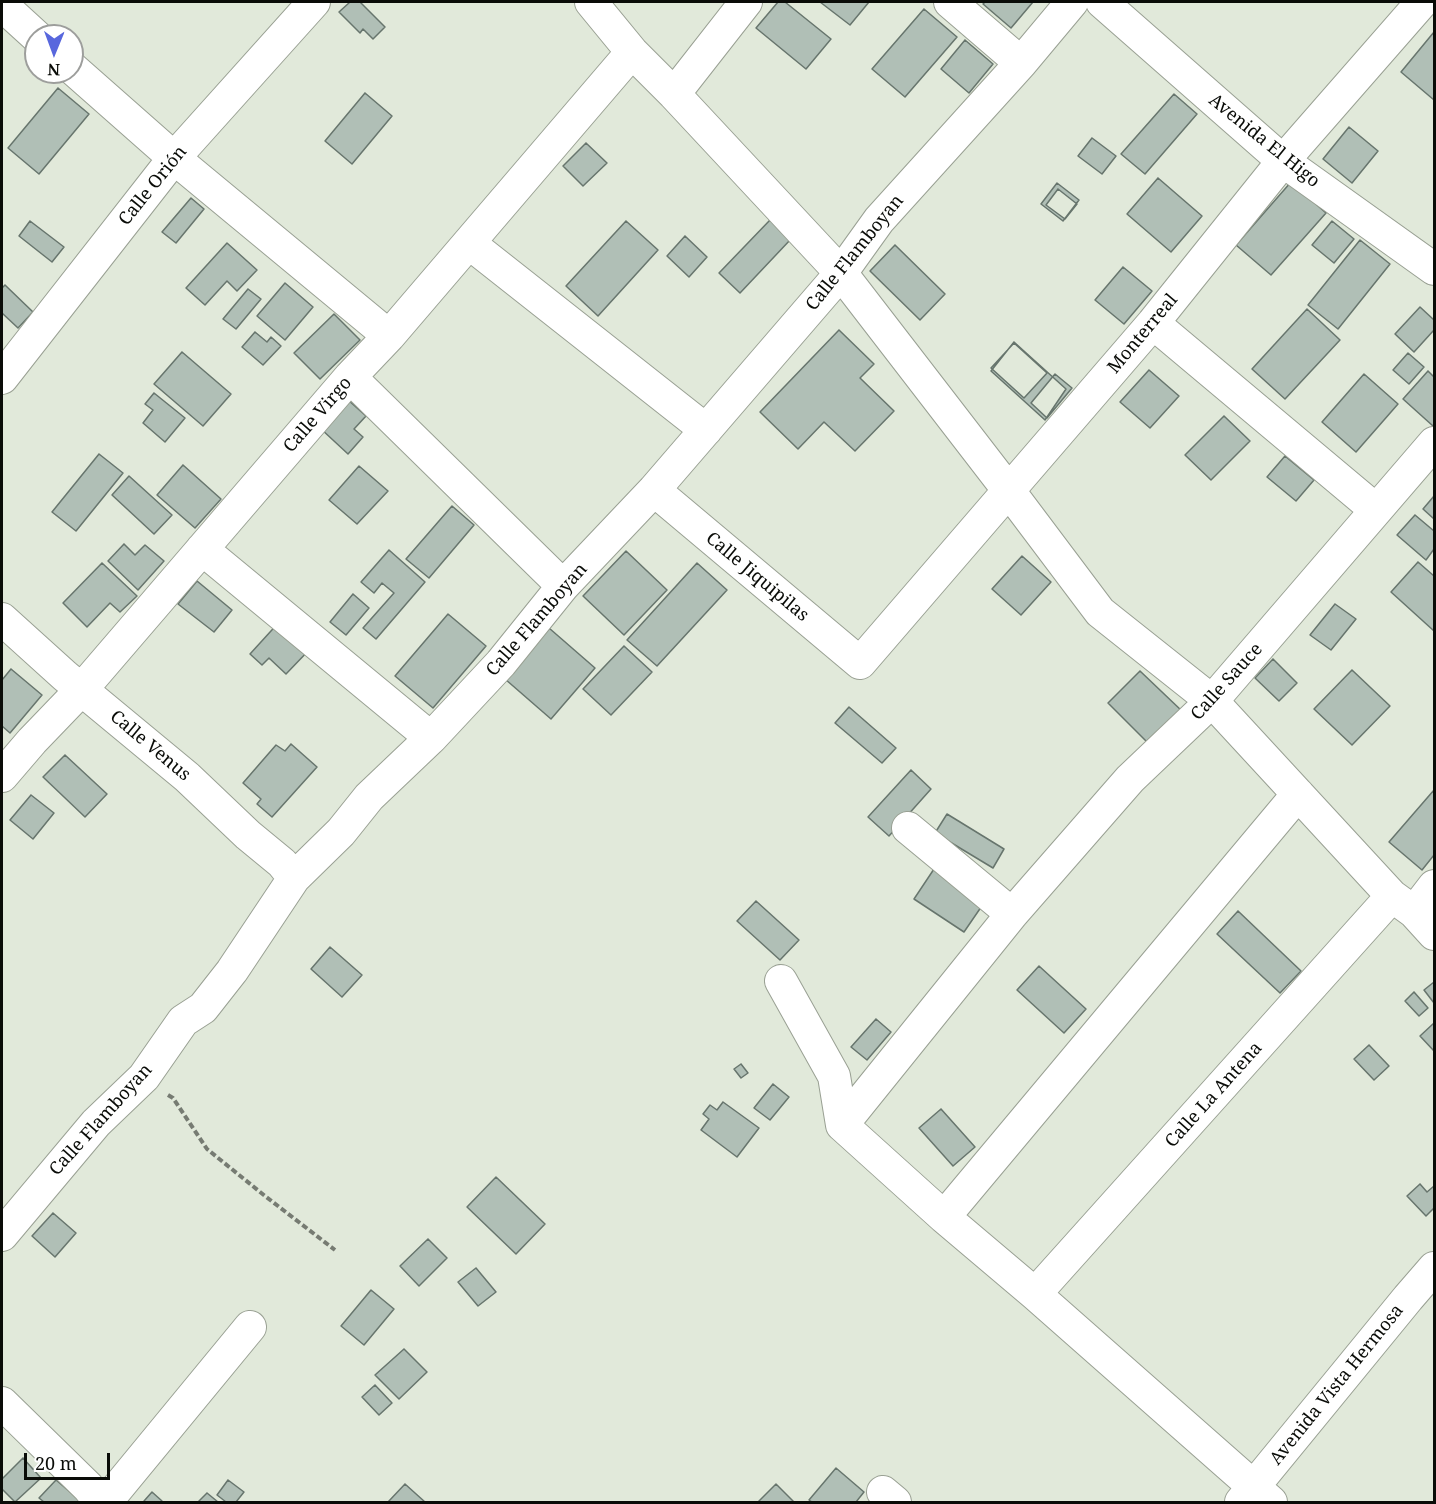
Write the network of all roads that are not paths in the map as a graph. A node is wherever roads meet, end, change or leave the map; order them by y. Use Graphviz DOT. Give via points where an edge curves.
graph roads {
  1 [pos="314,2"];
  2 [pos="591,2"];
  3 [pos="746,2"];
  4 [pos="950,2"];
  5 [pos="1072,2"];
  6 [pos="1102,2"];
  7 [pos="1422,2"];
  8 [pos="2,5"];
  9 [pos="24,25"];
  10 [pos="632,52"];
  11 [pos="1021,63"];
  12 [pos="84,79"];
  13 [pos="674,94"];
  14 [pos="174,158"];
  15 [pos="1283,161"];
  16 [pos="468,243"];
  17 [pos="1434,268"];
  18 [pos="841,273"];
  19 [pos="1153,323"];
  20 [pos="389,336"];
  21 [pos="350,377"];
  22 [pos="2,378"];
  23 [pos="706,430"];
  24 [pos="1434,445"];
  25 [pos="654,490"];
  26 [pos="1009,491"];
  27 [pos="1376,510"];
  28 [pos="202,549"];
  29 [pos="563,586"];
  30 [pos="2,619"];
  31 [pos="860,663"];
  32 [pos="82,689"];
  33 [pos="1212,701"];
  34 [pos="431,738"];
  35 [pos="2,776"];
  36 [pos="1298,794"];
  37 [pos="908,828"];
  38 [pos="294,878"];
  39 [pos="1434,886"];
  40 [pos="1012,914"];
  41 [pos="1414,914"];
  42 [pos="781,981"];
  43 [pos="842,1125"];
  44 [pos="944,1217"];
  45 [pos="2,1235"];
  46 [pos="1434,1268"];
  47 [pos="1035,1294"];
  48 [pos="250,1327"];
  49 [pos="2,1403"];
  50 [pos="1255,1498"];
  51 [pos="100,1503"];
  52 [pos="106,1503"];
  1 -- 14 [label="street, Calle Orión"];
  2 -- 10 [label="street"];
  3 -- 13 [label="street"];
  4 -- 11 [label="street"];
  5 -- 11 [label="street, Calle Flamboyan"];
  6 -- 15 [label="street, Avenida El Higo"];
  7 -- 15 [label="street, Monterreal"];
  8 -- 9 [label="street"];
  10 -- 13 [label="street"];
  10 -- 16 [label="street, Calle Virgo"];
  11 -- 18 [label="street, Calle Flamboyan" via="879,220"];
  12 -- 14 [label="street"];
  13 -- 18 [label="street"];
  14 -- 20 [label="street"];
  14 -- 22 [label="street, Calle Orión"];
  15 -- 17 [label="street, Avenida El Higo"];
  15 -- 19 [label="street, Monterreal"];
  16 -- 20 [label="street, Calle Virgo"];
  16 -- 23 [label="street"];
  18 -- 23 [label="street, Calle Flamboyan"];
  18 -- 26 [label="street"];
  19 -- 26 [label="street, Monterreal"];
  19 -- 27 [label="street"];
  20 -- 21 [label="street, Calle Virgo"];
  21 -- 28 [label="street, Calle Virgo"];
  21 -- 29 [label="street"];
  23 -- 25 [label="street, Calle Flamboyan"];
  24 -- 27 [label="street, Calle Sauce"];
  25 -- 29 [label="street, Calle Flamboyan"];
  25 -- 31 [label="street, Calle Jiquipilas"];
  26 -- 31 [label="street, Monterreal"];
  26 -- 33 [label="street" via="1100,612"];
  27 -- 33 [label="street, Calle Sauce"];
  28 -- 32 [label="street, Calle Virgo"];
  28 -- 34 [label="street"];
  29 -- 34 [label="street, Calle Flamboyan" via="501,663"];
  30 -- 32 [label="street, Calle Venus"];
  32 -- 35 [label="street, Calle Virgo"];
  32 -- 38 [label="street, Calle Venus" via="187,777"];
  33 -- 36 [label="street"];
  33 -- 40 [label="street, Calle Sauce" via="1130,779"];
  34 -- 38 [label="street, Calle Flamboyan" via="369,797 342,832"];
  36 -- 41 [label="street"];
  36 -- 44 [label="street"];
  37 -- 40 [label="street"];
  38 -- 45 [label="street, Calle Flamboyan" via="203,1008 183,1021 144,1077 96,1123"];
  39 -- 41 [label="street, Calle La Antena"];
  40 -- 43 [label="street, Calle Sauce"];
  41 -- 47 [label="street, Calle La Antena"];
  42 -- 43 [label="street" via="834,1076"];
  43 -- 44 [label="street"];
  44 -- 47 [label="street"];
  46 -- 50 [label="street, Avenida Vista Hermosa"];
  47 -- 50 [label="street"];
  48 -- 52 [label="street"];
  49 -- 51 [label="street"];
}
